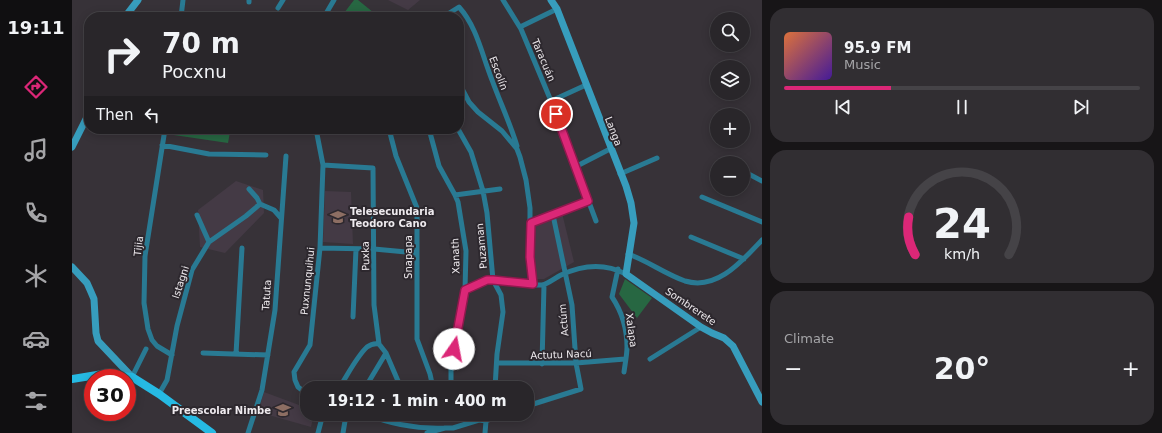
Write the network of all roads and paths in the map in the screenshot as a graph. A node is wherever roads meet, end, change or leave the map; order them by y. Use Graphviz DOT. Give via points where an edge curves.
graph roads {
  1 [pos="138,0"];
  2 [pos="183,0"];
  3 [pos="283,0"];
  4 [pos="334,0"];
  5 [pos="503,0"];
  6 [pos="551,0"];
  7 [pos="278,8"];
  8 [pos="557,9"];
  9 [pos="129,12"];
  10 [pos="182,12"];
  11 [pos="327,12"];
  12 [pos="452,12"];
  13 [pos="463,12"];
  14 [pos="464,13"];
  15 [pos="520,27"];
  16 [pos="586,85"];
  17 [pos="464,92"];
  18 [pos="551,101"];
  19 [pos="84,123"];
  20 [pos="164,134"];
  21 [pos="317,134"];
  22 [pos="390,134"];
  23 [pos="430,134"];
  24 [pos="461,134"];
  25 [pos="162,145"];
  26 [pos="72,147"];
  27 [pos="517,149"];
  28 [pos="610,149"];
  29 [pos="266,155"];
  30 [pos="286,156"];
  31 [pos="657,158"];
  32 [pos="323,163"];
  33 [pos="575,167"];
  34 [pos="620,174"];
  35 [pos="750,175"];
  36 [pos="762,181"];
  37 [pos="249,189"];
  38 [pos="500,189"];
  39 [pos="483,191"];
  40 [pos="455,195"];
  41 [pos="702,197"];
  42 [pos="588,201"];
  43 [pos="260,204"];
  44 [pos="196,215"];
  45 [pos="553,215"];
  46 [pos="281,218"];
  47 [pos="596,221"];
  48 [pos="762,222"];
  49 [pos="531,223"];
  50 [pos="691,237"];
  51 [pos="762,240"];
  52 [pos="209,242"];
  53 [pos="242,248"];
  54 [pos="320,248"];
  55 [pos="356,249"];
  56 [pos="374,249"];
  57 [pos="417,253"];
  58 [pos="628,254"];
  59 [pos="744,259"];
  60 [pos="72,267"];
  61 [pos="618,269"];
  62 [pos="566,273"];
  63 [pos="626,274"];
  64 [pos="493,280"];
  65 [pos="533,284"];
  66 [pos="544,285"];
  67 [pos="465,290"];
  68 [pos="354,317"];
  69 [pos="701,327"];
  70 [pos="379,344"];
  71 [pos="146,349"];
  72 [pos="203,353"];
  73 [pos="386,353"];
  74 [pos="236,354"];
  75 [pos="172,355"];
  76 [pos="268,355"];
  77 [pos="625,359"];
  78 [pos="650,359"];
  79 [pos="497,363"];
  80 [pos="576,363"];
  81 [pos="542,364"];
  82 [pos="124,369"];
  83 [pos="136,369"];
  84 [pos="624,372"];
  85 [pos="84,377"];
  86 [pos="72,379"];
  87 [pos="136,380"];
  88 [pos="344,381"];
  89 [pos="369,381"];
  90 [pos="397,381"];
  91 [pos="432,381"];
  92 [pos="451,381"];
  93 [pos="496,381"];
  94 [pos="300,389"];
  95 [pos="159,394"];
  96 [pos="762,402"];
  97 [pos="534,404"];
  98 [pos="321,421"];
  99 [pos="345,421"];
  100 [pos="389,421"];
  101 [pos="476,421"];
  102 [pos="486,421"];
  103 [pos="445,428"];
  104 [pos="212,433"];
  105 [pos="248,433"];
  106 [pos="318,433"];
  107 [pos="343,433"];
  108 [pos="427,433"];
  109 [pos="485,433"];
  1 -- 9 [label="street"];
  2 -- 10 [label="street"];
  3 -- 7 [label="street"];
  4 -- 11 [label="street"];
  5 -- 15 [label="street, Taracuán"];
  6 -- 8 [label="street, Langa"];
  8 -- 15 [label="street"];
  8 -- 16 [label="street, Langa"];
  12 -- 13 [label="street, Escolín" via="459,7"];
  14 -- 27 [label="street, Escolín" via="478,39 509,120"];
  15 -- 18 [label="street, Taracuán"];
  16 -- 18 [label="street"];
  16 -- 28 [label="street, Langa"];
  17 -- 27 [label="street" via="478,112 502,131"];
  18 -- 33 [label="street, Taracuán"];
  19 -- 26 [label="street"];
  20 -- 25 [label="street, Tijia"];
  21 -- 32 [label="street, Puxnunquihui"];
  22 -- 57 [label="street, Snapapa" via="396,156 417,208"];
  23 -- 40 [label="street, Xanath" via="439,166"];
  24 -- 39 [label="street, Puzaman" via="471,152"];
  25 -- 29 [label="street" via="209,154"];
  25 -- 75 [label="street, Tijia" via="145,256 144,303 152,340"];
  27 -- 49 [label="street" via="526,180"];
  28 -- 33 [label="street"];
  28 -- 34 [label="street, Langa"];
  30 -- 46 [label="street, Tatuta"];
  31 -- 34 [label="street"];
  32 -- 54 [label="street, Puxnunquihui"];
  32 -- 56 [label="street, Puxka" via="373,168"];
  33 -- 42 [label="street, Taracuán"];
  34 -- 58 [label="street, Langa" via="626,186 634,223"];
  35 -- 36 [label="street"];
  37 -- 43 [label="street"];
  38 -- 39 [label="street"];
  39 -- 40 [label="street"];
  39 -- 64 [label="street, Puzaman" via="488,213"];
  40 -- 67 [label="street, Xanath" via="466,251"];
  41 -- 48 [label="street"];
  42 -- 45 [label="street"];
  42 -- 47 [label="street, Taracuán"];
  43 -- 46 [label="street" via="274,210"];
  43 -- 52 [label="street, Istagni"];
  44 -- 52 [label="street"];
  45 -- 49 [label="street"];
  45 -- 62 [label="street" via="560,256"];
  46 -- 76 [label="street, Tatuta" via="275,310"];
  49 -- 65 [label="street" via="530,257"];
  50 -- 59 [label="street"];
  51 -- 59 [label="street"];
  52 -- 75 [label="street, Istagni" via="192,270"];
  53 -- 74 [label="street"];
  54 -- 55 [label="street"];
  54 -- 94 [label="street, Puxnunquihui" via="310,345 294,372"];
  55 -- 56 [label="street"];
  55 -- 68 [label="street"];
  56 -- 57 [label="street"];
  56 -- 70 [label="street, Puxka" via="374,305"];
  57 -- 91 [label="street, Snapapa" via="417,339"];
  58 -- 59 [label="street" via="695,283 722,276"];
  58 -- 63 [label="street, Langa"];
  60 -- 82 [label="street" via="87,283 94,299 98,342"];
  61 -- 62 [label="street" via="596,266"];
  61 -- 63 [label="street"];
  61 -- 77 [label="street, Xalapa" via="612,297 620,308 624,322 627,348"];
  62 -- 66 [label="street"];
  62 -- 80 [label="street, Actúm" via="572,305"];
  63 -- 69 [label="street, Sombrerete"];
  64 -- 65 [label="street"];
  64 -- 67 [label="street" via="487,280"];
  64 -- 79 [label="street, Puzaman" via="501,295 503,312"];
  65 -- 66 [label="street"];
  66 -- 81 [label="street"];
  67 -- 92 [label="street, Xanath" via="451,365"];
  69 -- 78 [label="street"];
  69 -- 96 [label="street, Sombrerete" via="724,338 733,346"];
  70 -- 73 [label="street"];
  70 -- 88 [label="street" via="367,346"];
  71 -- 83 [label="street"];
  72 -- 74 [label="street"];
  73 -- 89 [label="street"];
  73 -- 90 [label="street"];
  74 -- 76 [label="street"];
  75 -- 95 [label="street, Istagni" via="167,380"];
  76 -- 105 [label="street, Tatuta" via="262,390"];
  77 -- 80 [label="street, Actutu Nacú"];
  77 -- 84 [label="street, Xalapa"];
  79 -- 81 [label="street, Actutu Nacú"];
  79 -- 93 [label="street, Puzaman"];
  80 -- 81 [label="street, Actutu Nacú"];
  80 -- 97 [label="street, Actúm" via="582,389"];
  85 -- 86 [label="main road"];
  87 -- 95 [label="main road"];
  95 -- 104 [label="main road"];
  98 -- 106 [label="street"];
  99 -- 107 [label="street"];
  100 -- 103 [label="street"];
  101 -- 103 [label="street"];
  102 -- 109 [label="street"];
  103 -- 108 [label="street"];
}
